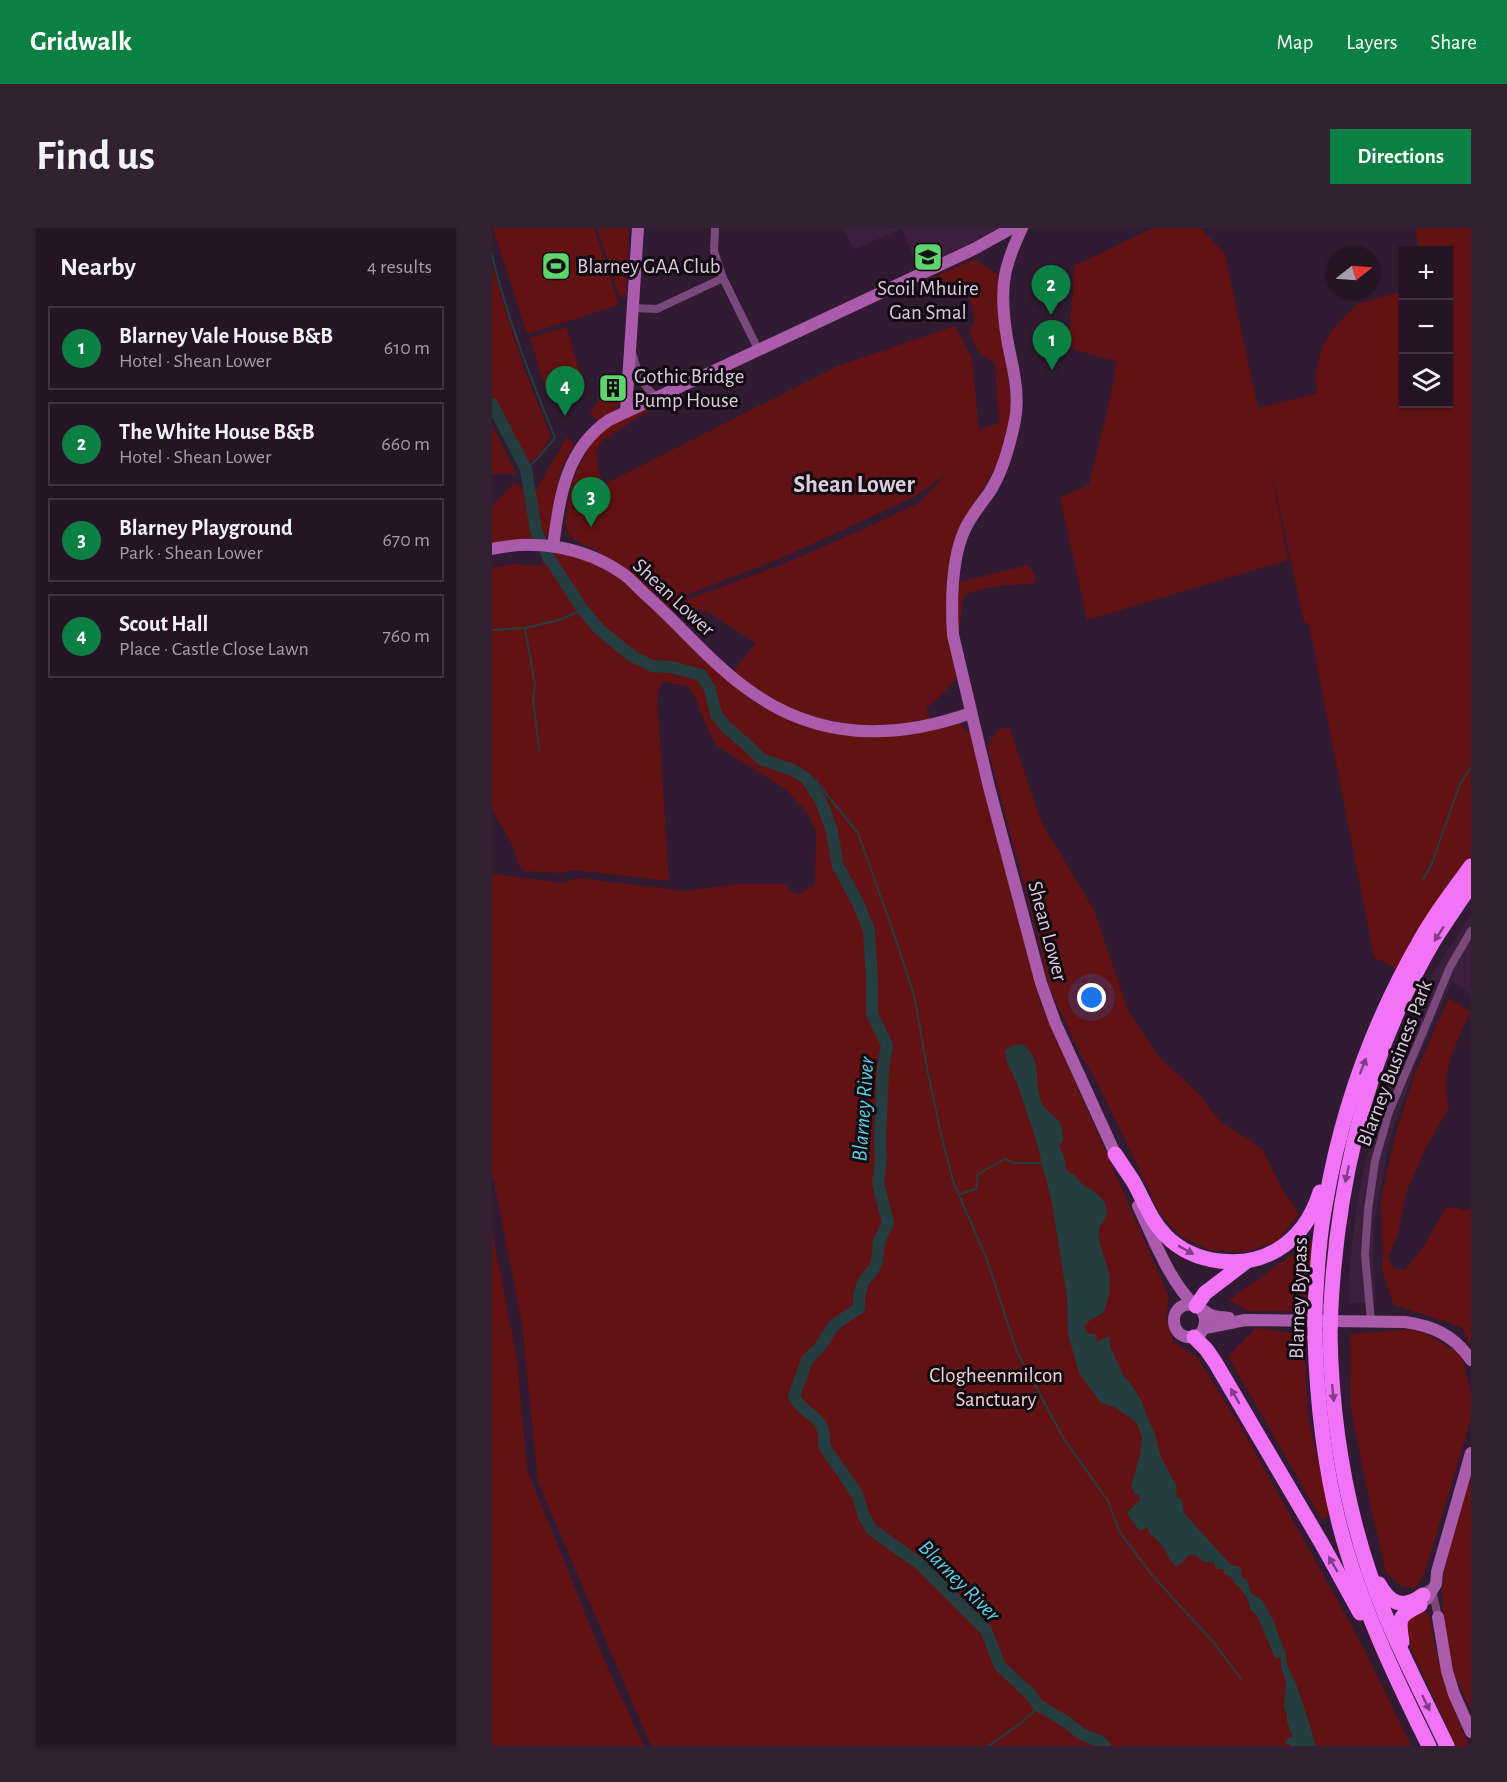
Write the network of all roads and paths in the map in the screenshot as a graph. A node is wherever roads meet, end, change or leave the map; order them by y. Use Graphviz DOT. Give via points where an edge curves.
graph roads {
  1 [pos="638,228"];
  2 [pos="715,228"];
  3 [pos="1012,228"];
  4 [pos="1022,228"];
  5 [pos="994,238"];
  6 [pos="1012,252"];
  7 [pos="723,278"];
  8 [pos="633,308"];
  9 [pos="630,343"];
  10 [pos="758,349"];
  11 [pos="657,397"];
  12 [pos="626,412"];
  13 [pos="556,530"];
  14 [pos="550,546"];
  15 [pos="492,549"];
  16 [pos="567,549"];
  17 [pos="971,713"];
  18 [pos="1471,866"];
  19 [pos="1471,885"];
  20 [pos="1471,931"];
  21 [pos="1349,1102"];
  22 [pos="1115,1154"];
  23 [pos="1158,1249"];
  24 [pos="1248,1260"];
  25 [pos="1197,1307"];
  26 [pos="1180,1308"];
  27 [pos="1245,1320"];
  28 [pos="1371,1321"];
  29 [pos="1199,1332"];
  30 [pos="1471,1360"];
  31 [pos="1471,1453"];
  32 [pos="1363,1552"];
  33 [pos="1427,1594"];
  34 [pos="1438,1617"];
  35 [pos="1405,1660"];
  36 [pos="1401,1689"];
  37 [pos="1471,1732"];
  38 [pos="1429,1746"];
  39 [pos="1447,1746"];
  1 -- 8 [label="main road"];
  2 -- 7 [label="street" via="714,251"];
  3 -- 5 [label="main road"];
  4 -- 6 [label="main road, Shean Lower"];
  5 -- 6 [label="main road"];
  5 -- 10 [label="main road"];
  6 -- 17 [label="main road, Shean Lower" via="1004,300 1015,419 994,484 966,525 954,581 953,635"];
  7 -- 8 [label="street" via="657,309"];
  7 -- 10 [label="street"];
  8 -- 9 [label="main road"];
  9 -- 11 [label="street" via="642,381"];
  9 -- 12 [label="main road"];
  10 -- 11 [label="main road"];
  11 -- 12 [label="main road"];
  12 -- 13 [label="main road" via="599,427 576,454 566,478"];
  13 -- 14 [label="main road"];
  13 -- 16 [label="main road"];
  14 -- 15 [label="main road, Shean Lower" via="530,544"];
  14 -- 16 [label="main road, Shean Lower"];
  16 -- 17 [label="main road, Shean Lower" via="624,574 745,688 786,712 826,726 862,732 904,730"];
  17 -- 22 [label="main road, Shean Lower" via="1048,1003"];
  21 -- 18 [label="highway, Blarney Bypass, one-way" via="1376,1030 1422,936"];
  19 -- 32 [label="highway, Blarney Bypass, one-way, bridge" via="1433,942 1389,1033 1353,1141 1336,1236 1330,1335 1332,1383 1341,1462"];
  20 -- 28 [label="street, Blarney Business Park" via="1450,967 1389,1112 1375,1161 1365,1255"];
  21 -- 24 [label="highway" via="1312,1214 1277,1250"];
  21 -- 36 [label="highway, Blarney Bypass, bridge" via="1326,1199 1319,1252 1315,1309 1317,1387 1322,1438 1340,1528 1371,1622"];
  22 -- 23 [label="main road, Shean Lower"];
  22 -- 24 [label="highway, one-way" via="1166,1237 1186,1251 1212,1260"];
  23 -- 25 [label="main road, Shean Lower" via="1180,1288"];
  23 -- 26 [label="main road, Shean Lower"];
  24 -- 25 [label="highway" via="1205,1293"];
  25 -- 26 [label="main road"];
  25 -- 27 [label="main road" via="1215,1316"];
  25 -- 29 [label="main road" via="1206,1317"];
  26 -- 29 [label="main road" via="1174,1317 1177,1331 1184,1336"];
  27 -- 28 [label="main road"];
  27 -- 29 [label="main road"];
  28 -- 30 [label="main road" via="1422,1324 1437,1329 1456,1342"];
  36 -- 29 [label="highway, one-way" via="1344,1582"];
  31 -- 33 [label="main road"];
  32 -- 33 [label="highway" via="1391,1600 1403,1604"];
  32 -- 35 [label="highway, Blarney Bypass"];
  33 -- 34 [label="street"];
  33 -- 35 [label="highway" via="1400,1621"];
  34 -- 37 [label="main road" via="1447,1671"];
  35 -- 39 [label="highway, Blarney Bypass, one-way"];
  36 -- 38 [label="highway, Blarney Bypass"];
}
